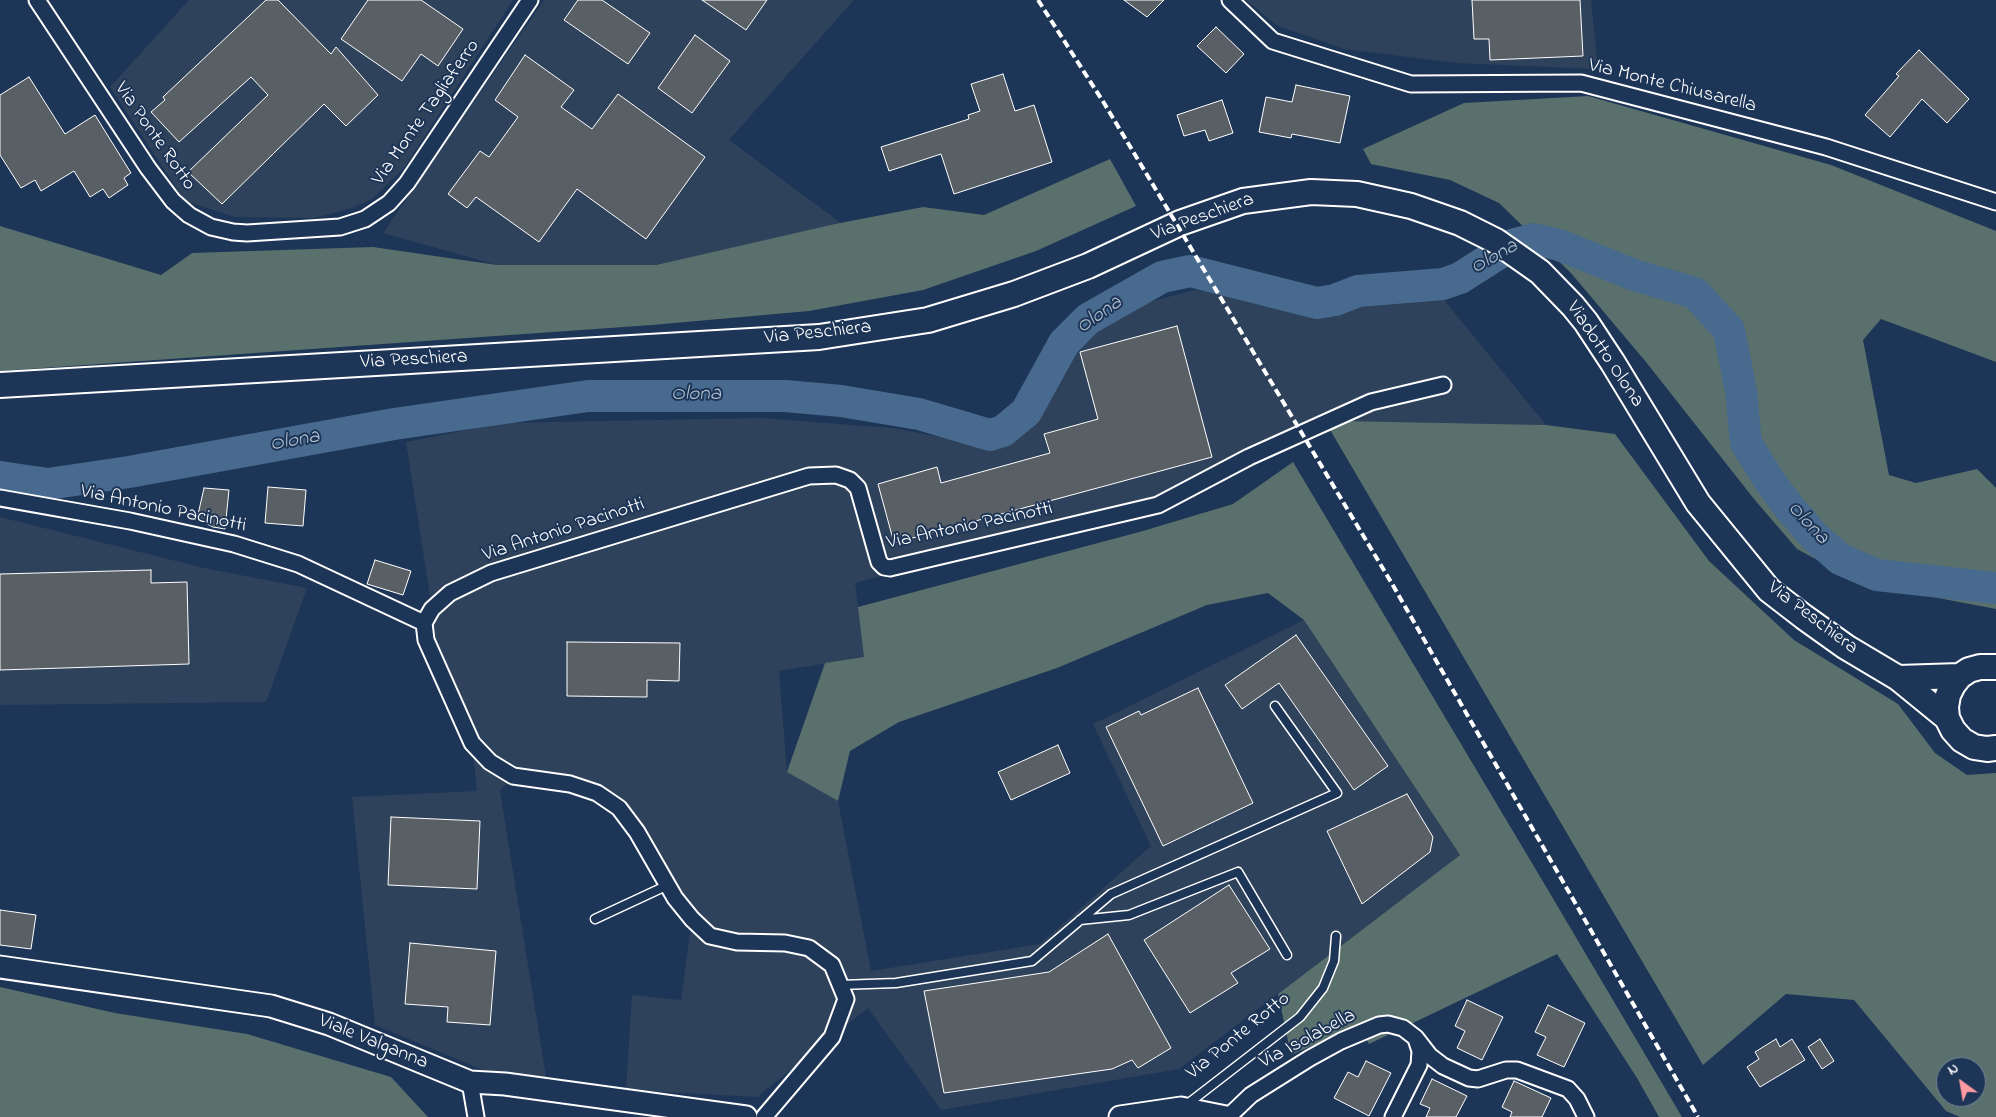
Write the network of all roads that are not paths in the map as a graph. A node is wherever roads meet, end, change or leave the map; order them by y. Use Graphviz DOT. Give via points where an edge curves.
graph roads {
  1 [pos="37,0"];
  2 [pos="530,0"];
  3 [pos="1230,0"];
  4 [pos="1996,202"];
  5 [pos="340,227"];
  6 [pos="1480,233"];
  7 [pos="0,385"];
  8 [pos="1443,385"];
  9 [pos="0,498"];
  10 [pos="1698,503"];
  11 [pos="424,623"];
  12 [pos="1996,667"];
  13 [pos="1960,676"];
  14 [pos="1898,678"];
  15 [pos="1275,706"];
  16 [pos="1947,718"];
  17 [pos="1996,748"];
  18 [pos="668,885"];
  19 [pos="595,919"];
  20 [pos="1080,920"];
  21 [pos="1336,936"];
  22 [pos="1287,955"];
  23 [pos="0,967"];
  24 [pos="840,986"];
  25 [pos="1416,1038"];
  26 [pos="470,1082"];
  27 [pos="1181,1108"];
  28 [pos="476,1117"];
  29 [pos="746,1117"];
  30 [pos="764,1117"];
  31 [pos="1120,1117"];
  32 [pos="1227,1117"];
  33 [pos="1393,1117"];
  34 [pos="1586,1117"];
  1 -- 5 [label="street, Via Ponte Rotto" via="148,168 180,209 211,227 234,232"];
  2 -- 5 [label="street, Via Monte Tagliaferro" via="398,194 366,219"];
  3 -- 4 [label="street, Via Monte Chiusarella" via="1273,41 1411,84 1581,82 1826,147"];
  6 -- 7 [label="main road, Via Peschiera" via="1434,212 1384,199 1334,192 1291,193 1218,208 1088,266 1014,294 928,320 819,337"];
  6 -- 10 [label="main road, Viadotto Olona" via="1540,272 1573,306 1613,363"];
  8 -- 11 [label="street, Via Antonio Pacinotti" via="1371,402 1249,457 1158,505 890,568 879,562 858,488 850,480 836,475 809,476 491,573 450,593 432,609"];
  9 -- 11 [label="street, Via Antonio Pacinotti" via="130,521 234,544 298,564"];
  10 -- 14 [label="main road, Via Peschiera" via="1769,590 1846,647"];
  11 -- 18 [label="street" via="426,640 472,743 490,762 513,776 570,784 597,793 619,808"];
  12 -- 13 [label="main road" via="1980,666"];
  13 -- 14 [label="main road"];
  13 -- 16 [label="main road" via="1948,695"];
  14 -- 16 [label="main road, Via Peschiera"];
  15 -- 20 [label="lane" via="1337,793 1111,894"];
  16 -- 17 [label="main road, Via Peschiera" via="1962,740 1974,747"];
  18 -- 19 [label="lane"];
  18 -- 24 [label="street" via="692,919 710,936 737,942 786,942 809,948 832,965"];
  20 -- 22 [label="lane" via="1129,915 1238,872"];
  20 -- 24 [label="lane" via="1032,961 896,983"];
  21 -- 27 [label="lane, Via Ponte Rotto" via="1334,961 1323,988 1300,1017"];
  23 -- 26 [label="main road, Viale Valganna" via="271,1006 329,1024"];
  24 -- 30 [label="street" via="846,1000 832,1037"];
  25 -- 32 [label="street, Via Isolabella" via="1403,1028 1379,1025 1341,1041 1250,1095"];
  25 -- 33 [label="street" via="1420,1051 1419,1065"];
  25 -- 34 [label="street, Via Isolabella" via="1442,1066 1468,1078 1478,1079 1516,1070 1568,1089"];
  26 -- 28 [label="street"];
  26 -- 29 [label="main road, Viale Valganna"];
  27 -- 31 [label="main road"];
  27 -- 32 [label="main road"];
}
